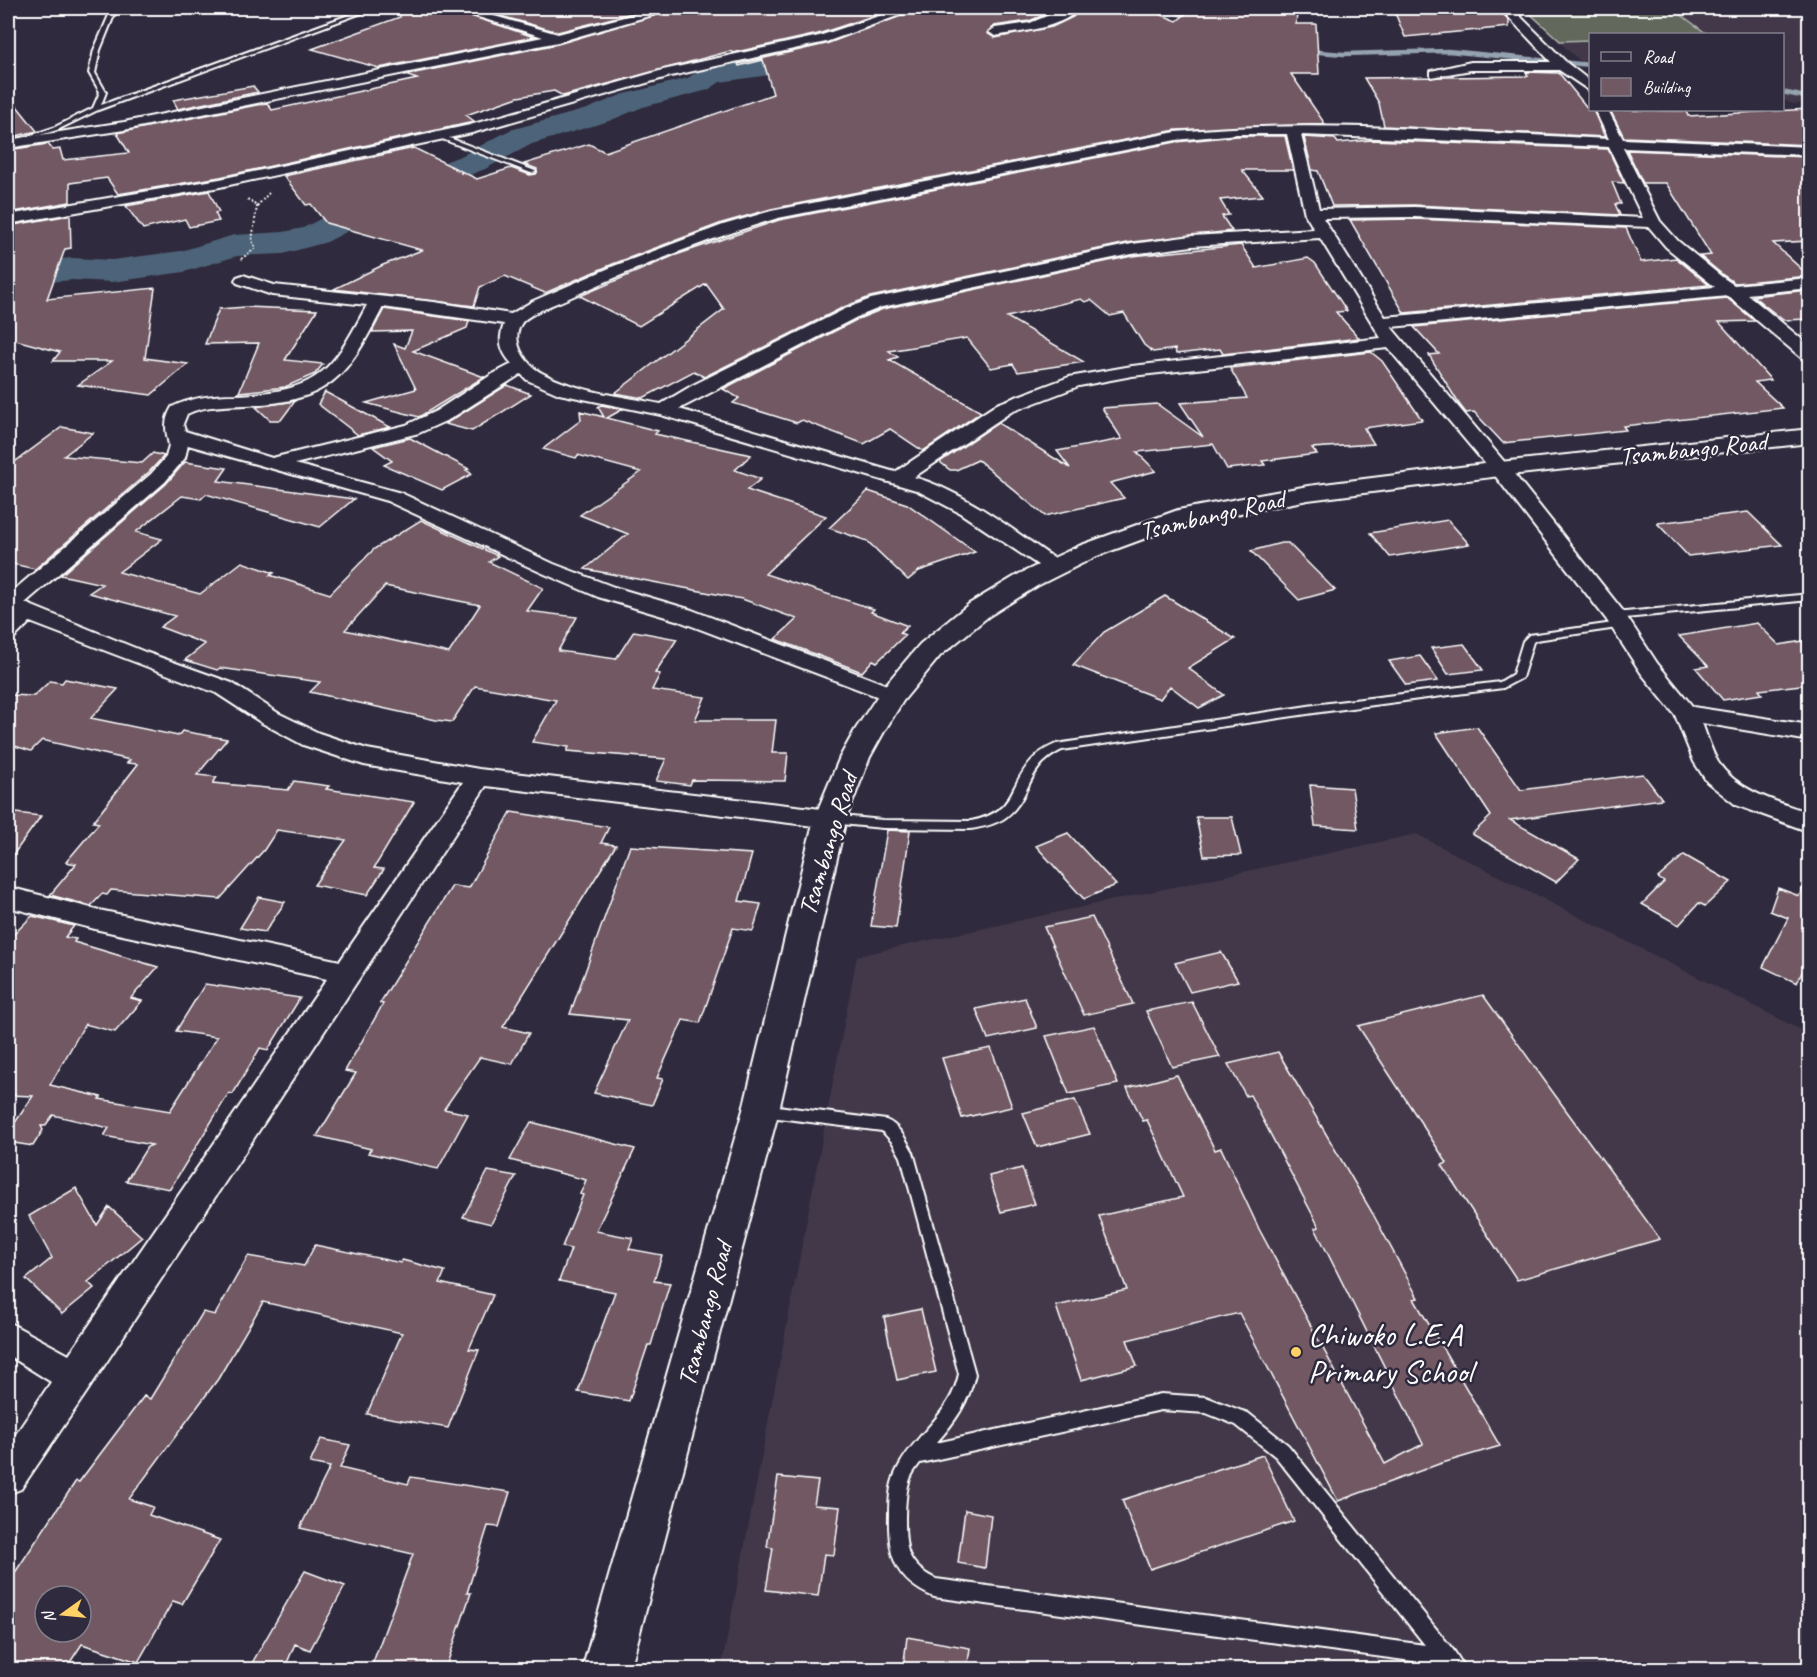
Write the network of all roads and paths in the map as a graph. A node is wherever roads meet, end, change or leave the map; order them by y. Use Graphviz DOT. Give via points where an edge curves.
graph roads {
  1 [pos="114,8"];
  2 [pos="372,8"];
  3 [pos="455,8"];
  4 [pos="671,8"];
  5 [pos="913,8"];
  6 [pos="1074,8"];
  7 [pos="1506,8"];
  8 [pos="995,33"];
  9 [pos="558,38"];
  10 [pos="1562,66"];
  11 [pos="1436,74"];
  12 [pos="1589,86"];
  13 [pos="96,109"];
  14 [pos="1602,111"];
  15 [pos="1293,130"];
  16 [pos="440,136"];
  17 [pos="1616,143"];
  18 [pos="10,144"];
  19 [pos="1809,151"];
  20 [pos="450,166"];
  21 [pos="533,172"];
  22 [pos="464,174"];
  23 [pos="220,183"];
  24 [pos="1313,214"];
  25 [pos="8,219"];
  26 [pos="1653,223"];
  27 [pos="1322,233"];
  28 [pos="256,248"];
  29 [pos="243,280"];
  30 [pos="1809,283"];
  31 [pos="1733,291"];
  32 [pos="377,301"];
  33 [pos="514,320"];
  34 [pos="1378,323"];
  35 [pos="1392,342"];
  36 [pos="1809,356"];
  37 [pos="521,366"];
  38 [pos="664,410"];
  39 [pos="174,434"];
  40 [pos="1809,436"];
  41 [pos="273,464"];
  42 [pos="1500,469"];
  43 [pos="899,478"];
  44 [pos="1054,567"];
  45 [pos="1809,597"];
  46 [pos="15,606"];
  47 [pos="1618,620"];
  48 [pos="8,631"];
  49 [pos="892,695"];
  50 [pos="1686,713"];
  51 [pos="1809,733"];
  52 [pos="479,777"];
  53 [pos="830,819"];
  54 [pos="1809,822"];
  55 [pos="8,897"];
  56 [pos="347,973"];
  57 [pos="761,1110"];
  58 [pos="8,1337"];
  59 [pos="76,1378"];
  60 [pos="914,1456"];
  61 [pos="8,1476"];
  62 [pos="1453,1663"];
  63 [pos="606,1670"];
  1 -- 13 [label="lane" via="92,73 103,92"];
  2 -- 13 [label="lane"];
  3 -- 9 [label="street"];
  4 -- 9 [label="street"];
  5 -- 16 [label="street" via="822,39 668,73"];
  6 -- 8 [label="street" via="1032,26"];
  7 -- 10 [label="street"];
  9 -- 18 [label="street" via="124,126"];
  10 -- 11 [label="street" via="1471,66"];
  10 -- 12 [label="street"];
  13 -- 18 [label="lane"];
  14 -- 17 [label="street"];
  15 -- 17 [label="street"];
  15 -- 24 [label="street"];
  15 -- 33 [label="street" via="1176,136 776,214 620,269"];
  16 -- 21 [label="lane"];
  16 -- 23 [label="street"];
  17 -- 19 [label="street"];
  17 -- 26 [label="street"];
  20 -- 22 [label="path"];
  23 -- 25 [label="street"];
  23 -- 28 [label="path" via="257,206 252,241"];
  24 -- 26 [label="street" via="1414,212"];
  24 -- 27 [label="street"];
  26 -- 31 [label="street" via="1672,244"];
  27 -- 34 [label="street"];
  27 -- 38 [label="street" via="1132,249 877,303 740,368"];
  29 -- 32 [label="street" via="272,290"];
  30 -- 31 [label="street"];
  31 -- 34 [label="street"];
  31 -- 36 [label="street"];
  32 -- 33 [label="street"];
  32 -- 39 [label="street" via="340,367 319,383 300,392 264,399 189,405 179,411"];
  33 -- 37 [label="street" via="508,336 511,353"];
  34 -- 35 [label="street"];
  35 -- 42 [label="street"];
  35 -- 43 [label="street" via="1075,381 1004,408"];
  37 -- 38 [label="street" via="533,376 565,390"];
  37 -- 41 [label="street" via="501,374 433,421"];
  38 -- 43 [label="street"];
  39 -- 41 [label="street"];
  39 -- 46 [label="street" via="179,445 175,458 158,478"];
  40 -- 42 [label="street, Tsambango Road"];
  41 -- 49 [label="street" via="394,497 606,592 684,615"];
  42 -- 44 [label="street, Tsambango Road" via="1308,493 1206,512 1155,525"];
  42 -- 47 [label="street"];
  43 -- 44 [label="street" via="967,509"];
  44 -- 49 [label="street, Tsambango Road" via="1002,594 953,629"];
  45 -- 47 [label="lane"];
  46 -- 48 [label="street"];
  46 -- 52 [label="street" via="224,688 311,739 364,757"];
  47 -- 50 [label="street" via="1649,668"];
  47 -- 53 [label="lane" via="1533,637 1528,641 1518,676 1503,685 1060,747 1038,758 1004,812 984,822 883,824"];
  49 -- 53 [label="street, Tsambango Road" via="855,757"];
  50 -- 51 [label="street"];
  50 -- 54 [label="street" via="1706,762 1729,788 1766,808"];
  52 -- 53 [label="street"];
  52 -- 56 [label="street"];
  53 -- 57 [label="street, Tsambango Road"];
  55 -- 56 [label="street" via="99,921"];
  56 -- 59 [label="street"];
  57 -- 60 [label="lane" via="886,1126 908,1156 967,1374 966,1390 959,1405"];
  57 -- 63 [label="street, Tsambango Road"];
  58 -- 59 [label="street"];
  59 -- 61 [label="street"];
  60 -- 62 [label="lane" via="1161,1402 1206,1405 1242,1419 1282,1451"];
  60 -- 62 [label="lane" via="898,1492 898,1554 907,1570 934,1588"];
}
